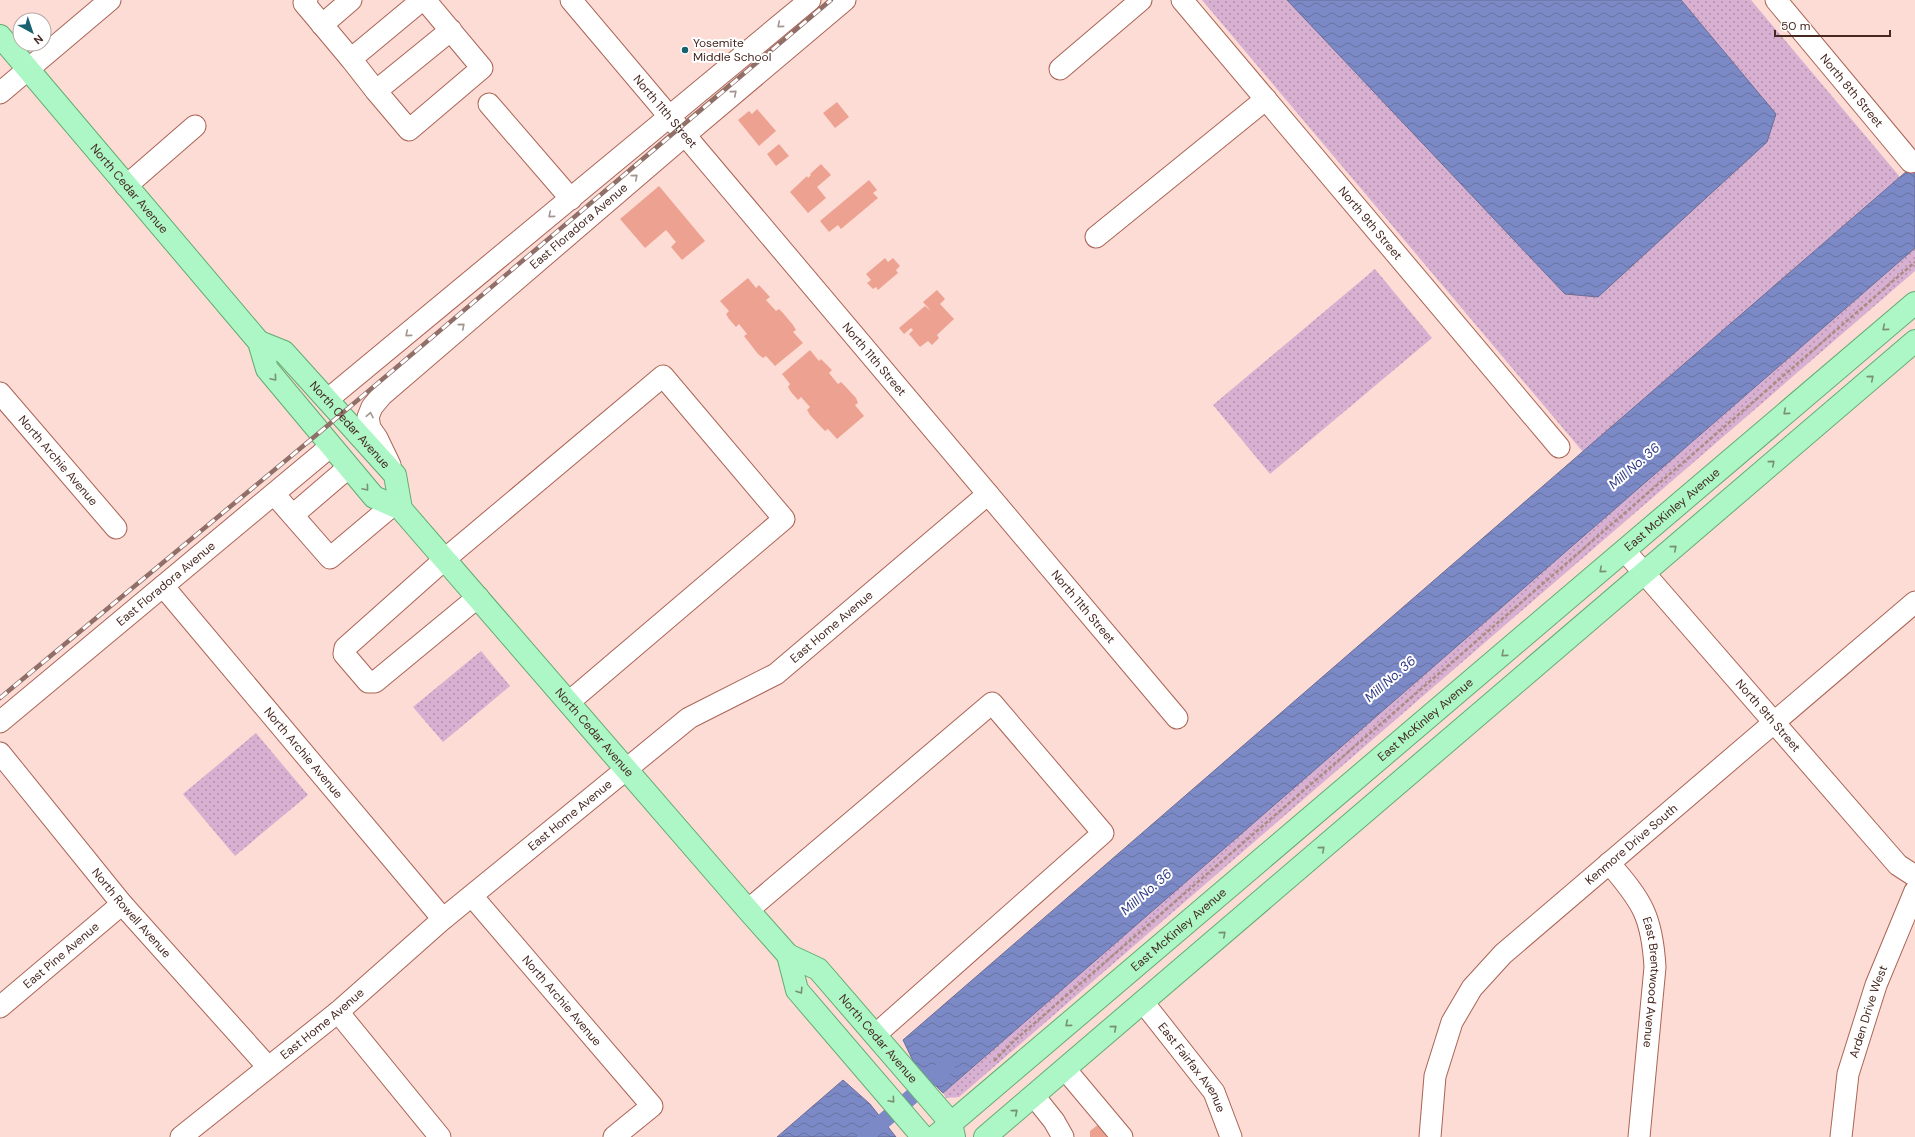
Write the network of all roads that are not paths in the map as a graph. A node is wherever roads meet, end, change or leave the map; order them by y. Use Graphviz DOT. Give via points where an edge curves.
graph roads {
  1 [pos="110,0"];
  2 [pos="307,0"];
  3 [pos="351,0"];
  4 [pos="422,0"];
  5 [pos="425,0"];
  6 [pos="571,0"];
  7 [pos="810,0"];
  8 [pos="845,0"];
  9 [pos="1141,0"];
  10 [pos="1182,0"];
  11 [pos="1776,0"];
  12 [pos="322,25"];
  13 [pos="451,30"];
  14 [pos="0,36"];
  15 [pos="351,58"];
  16 [pos="28,69"];
  17 [pos="1060,69"];
  18 [pos="376,91"];
  19 [pos="0,93"];
  20 [pos="1266,99"];
  21 [pos="489,104"];
  22 [pos="670,117"];
  23 [pos="195,126"];
  24 [pos="685,134"];
  25 [pos="1911,162"];
  26 [pos="126,186"];
  27 [pos="571,199"];
  28 [pos="1096,237"];
  29 [pos="1915,303"];
  30 [pos="1915,341"];
  31 [pos="258,342"];
  32 [pos="0,393"];
  33 [pos="328,400"];
  34 [pos="331,446"];
  35 [pos="1559,447"];
  36 [pos="349,467"];
  37 [pos="395,475"];
  38 [pos="274,494"];
  39 [pos="988,494"];
  40 [pos="397,507"];
  41 [pos="293,515"];
  42 [pos="116,528"];
  43 [pos="1625,551"];
  44 [pos="444,559"];
  45 [pos="1644,573"];
  46 [pos="163,586"];
  47 [pos="478,597"];
  48 [pos="1915,602"];
  49 [pos="569,702"];
  50 [pos="1177,718"];
  51 [pos="0,722"];
  52 [pos="1773,723"];
  53 [pos="0,753"];
  54 [pos="627,769"];
  55 [pos="1281,844"];
  56 [pos="1609,863"];
  57 [pos="1915,876"];
  58 [pos="1915,891"];
  59 [pos="472,896"];
  60 [pos="122,904"];
  61 [pos="748,910"];
  62 [pos="443,919"];
  63 [pos="1200,954"];
  64 [pos="788,955"];
  65 [pos="1143,1002"];
  66 [pos="0,1007"];
  67 [pos="338,1012"];
  68 [pos="876,1035"];
  69 [pos="268,1067"];
  70 [pos="1065,1069"];
  71 [pos="1034,1096"];
  72 [pos="918,1132"];
  73 [pos="947,1132"];
  74 [pos="180,1137"];
  75 [pos="440,1137"];
  76 [pos="614,1137"];
  77 [pos="985,1137"];
  78 [pos="1063,1137"];
  79 [pos="1122,1137"];
  80 [pos="1230,1137"];
  81 [pos="1430,1137"];
  82 [pos="1639,1137"];
  83 [pos="1841,1137"];
  1 -- 16 [label="street"];
  2 -- 12 [label="street" via="304,3"];
  3 -- 12 [label="street"];
  4 -- 15 [label="street"];
  5 -- 13 [label="street"];
  6 -- 22 [label="street, North 11th Street"];
  7 -- 22 [label="street, East Floradora Avenue, one-way"];
  24 -- 8 [label="street, East Floradora Avenue, one-way"];
  9 -- 17 [label="street"];
  10 -- 20 [label="street, North 9th Street"];
  11 -- 25 [label="street, North 8th Street"];
  12 -- 15 [label="street"];
  13 -- 18 [label="street"];
  13 -- 18 [label="street" via="482,68 409,130"];
  14 -- 16 [label="main road, North Cedar Avenue"];
  15 -- 18 [label="street"];
  16 -- 19 [label="street"];
  16 -- 26 [label="main road, North Cedar Avenue"];
  20 -- 28 [label="street"];
  20 -- 35 [label="street, North 9th Street"];
  21 -- 27 [label="street"];
  22 -- 24 [label="street, North 11th Street"];
  22 -- 27 [label="street, East Floradora Avenue"];
  23 -- 26 [label="street"];
  37 -- 24 [label="street, East Floradora Avenue, one-way" via="370,428 368,417 382,395"];
  24 -- 39 [label="street, North 11th Street"];
  26 -- 31 [label="main road, North Cedar Avenue"];
  27 -- 33 [label="street, East Floradora Avenue, one-way"];
  29 -- 43 [label="main road, East McKinley Avenue, one-way"];
  45 -- 30 [label="main road, one-way"];
  31 -- 33 [label="main road, North Cedar Avenue" via="284,352"];
  31 -- 34 [label="main road, North Cedar Avenue, one-way" via="267,369"];
  32 -- 42 [label="street, North Archie Avenue"];
  33 -- 37 [label="main road, North Cedar Avenue"];
  34 -- 36 [label="main road, North Cedar Avenue"];
  34 -- 38 [label="street, East Floradora Avenue"];
  36 -- 40 [label="main road, North Cedar Avenue, one-way" via="374,497"];
  36 -- 41 [label="street"];
  37 -- 40 [label="main road, North Cedar Avenue"];
  38 -- 41 [label="street"];
  38 -- 46 [label="street, East Floradora Avenue"];
  39 -- 50 [label="street, North 11th Street"];
  39 -- 54 [label="street, East Home Avenue" via="776,674 689,718"];
  40 -- 41 [label="street" via="330,558"];
  40 -- 44 [label="main road, North Cedar Avenue"];
  43 -- 45 [label="street, North 9th Street"];
  43 -- 55 [label="main road, East McKinley Avenue, one-way"];
  44 -- 47 [label="main road, North Cedar Avenue"];
  44 -- 47 [label="street" via="345,648 344,654 368,682 375,682"];
  44 -- 49 [label="street" via="663,376 784,519"];
  45 -- 52 [label="street, North 9th Street"];
  63 -- 45 [label="main road, one-way"];
  46 -- 51 [label="street, East Floradora Avenue"];
  46 -- 62 [label="street, North Archie Avenue"];
  47 -- 49 [label="main road, North Cedar Avenue"];
  48 -- 52 [label="street, Kenmore Drive South"];
  49 -- 54 [label="main road, North Cedar Avenue"];
  52 -- 56 [label="street, Kenmore Drive South"];
  52 -- 57 [label="street, North 9th Street" via="1898,865"];
  53 -- 60 [label="street, North Rowell Avenue"];
  54 -- 59 [label="street, East Home Avenue"];
  54 -- 61 [label="main road, North Cedar Avenue"];
  55 -- 63 [label="main road" via="1246,894 1206,929 1199,939"];
  55 -- 73 [label="main road, East McKinley Avenue, one-way"];
  56 -- 81 [label="street, Kenmore Drive South" via="1503,954 1472,988 1452,1022 1442,1049 1435,1076"];
  56 -- 82 [label="street, East Brentwood Avenue" via="1633,890 1648,916 1654,941 1655,967"];
  58 -- 83 [label="street, Arden Drive West" via="1876,984 1848,1074"];
  59 -- 62 [label="street, East Home Avenue"];
  59 -- 76 [label="street, North Archie Avenue" via="652,1106"];
  60 -- 66 [label="street, East Pine Avenue"];
  60 -- 69 [label="street, North Rowell Avenue"];
  61 -- 64 [label="main road, North Cedar Avenue"];
  61 -- 68 [label="street" via="992,703 1103,833"];
  62 -- 67 [label="street, East Home Avenue"];
  63 -- 65 [label="main road"];
  64 -- 68 [label="main road, North Cedar Avenue" via="818,969"];
  64 -- 72 [label="main road, North Cedar Avenue, one-way" via="797,990"];
  70 -- 65 [label="main road, one-way"];
  65 -- 80 [label="street, East Fairfax Avenue" via="1214,1092"];
  67 -- 69 [label="street, East Home Avenue"];
  67 -- 75 [label="street"];
  68 -- 73 [label="main road, North Cedar Avenue" via="936,1106"];
  69 -- 74 [label="street, East Home Avenue"];
  70 -- 71 [label="main road"];
  70 -- 79 [label="street"];
  77 -- 71 [label="main road, one-way"];
  71 -- 78 [label="street"];
}
